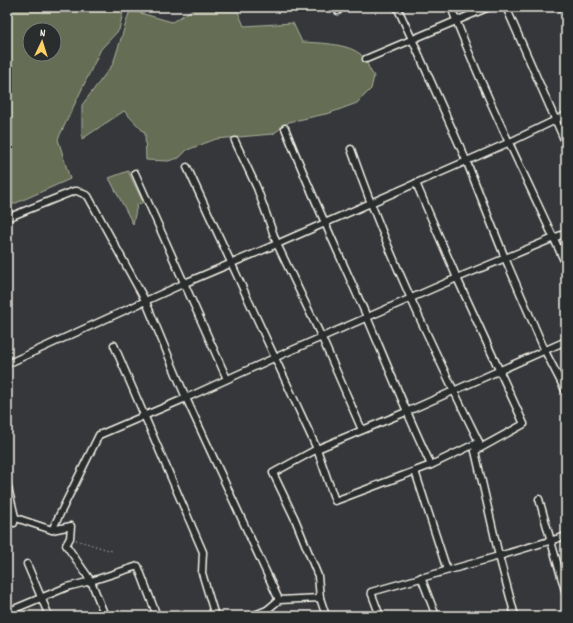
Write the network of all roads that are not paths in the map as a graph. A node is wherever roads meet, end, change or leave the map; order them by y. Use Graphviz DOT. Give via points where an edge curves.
graph roads {
  1 [pos="397,7"];
  2 [pos="450,7"];
  3 [pos="489,7"];
  4 [pos="506,7"];
  5 [pos="562,7"];
  6 [pos="566,17"];
  7 [pos="455,21"];
  8 [pos="412,39"];
  9 [pos="366,59"];
  10 [pos="566,115"];
  11 [pos="555,120"];
  12 [pos="285,128"];
  13 [pos="235,141"];
  14 [pos="510,142"];
  15 [pos="566,144"];
  16 [pos="351,149"];
  17 [pos="466,160"];
  18 [pos="187,167"];
  19 [pos="135,173"];
  20 [pos="416,182"];
  21 [pos="370,203"];
  22 [pos="7,218"];
  23 [pos="325,223"];
  24 [pos="566,233"];
  25 [pos="554,238"];
  26 [pos="277,244"];
  27 [pos="505,258"];
  28 [pos="232,263"];
  29 [pos="566,265"];
  30 [pos="457,278"];
  31 [pos="185,283"];
  32 [pos="412,299"];
  33 [pos="146,302"];
  34 [pos="367,318"];
  35 [pos="322,338"];
  36 [pos="566,341"];
  37 [pos="114,345"];
  38 [pos="545,351"];
  39 [pos="274,358"];
  40 [pos="7,364"];
  41 [pos="500,371"];
  42 [pos="227,379"];
  43 [pos="454,391"];
  44 [pos="566,392"];
  45 [pos="186,398"];
  46 [pos="406,412"];
  47 [pos="144,417"];
  48 [pos="362,430"];
  49 [pos="479,442"];
  50 [pos="317,449"];
  51 [pos="475,451"];
  52 [pos="431,465"];
  53 [pos="415,471"];
  54 [pos="7,483"];
  55 [pos="539,499"];
  56 [pos="7,515"];
  57 [pos="14,520"];
  58 [pos="52,530"];
  59 [pos="566,536"];
  60 [pos="550,540"];
  61 [pos="499,556"];
  62 [pos="27,564"];
  63 [pos="447,570"];
  64 [pos="421,578"];
  65 [pos="91,581"];
  66 [pos="566,594"];
  67 [pos="41,597"];
  68 [pos="320,598"];
  69 [pos="279,600"];
  70 [pos="7,612"];
  71 [pos="269,613"];
  72 [pos="49,616"];
  73 [pos="105,616"];
  74 [pos="157,616"];
  75 [pos="215,616"];
  76 [pos="252,616"];
  77 [pos="326,616"];
  78 [pos="380,616"];
  79 [pos="436,616"];
  80 [pos="515,616"];
  1 -- 8 [label="street"];
  2 -- 7 [label="street"];
  3 -- 7 [label="street"];
  4 -- 11 [label="street"];
  5 -- 6 [label="street"];
  7 -- 8 [label="street"];
  7 -- 14 [label="street"];
  8 -- 9 [label="street"];
  8 -- 17 [label="street"];
  10 -- 11 [label="street"];
  11 -- 14 [label="street"];
  11 -- 15 [label="street"];
  12 -- 23 [label="street"];
  13 -- 26 [label="street" via="257,188"];
  14 -- 17 [label="street"];
  14 -- 25 [label="street"];
  16 -- 21 [label="street"];
  17 -- 20 [label="street"];
  17 -- 27 [label="street"];
  18 -- 28 [label="street"];
  19 -- 31 [label="street"];
  20 -- 21 [label="street"];
  20 -- 30 [label="street"];
  21 -- 23 [label="street"];
  21 -- 32 [label="street"];
  22 -- 33 [label="street" via="74,191 88,196"];
  23 -- 26 [label="street"];
  23 -- 34 [label="street"];
  24 -- 25 [label="street"];
  25 -- 27 [label="street"];
  25 -- 29 [label="street"];
  26 -- 28 [label="street"];
  26 -- 35 [label="street"];
  27 -- 30 [label="street"];
  27 -- 38 [label="street"];
  28 -- 31 [label="street"];
  28 -- 39 [label="street"];
  30 -- 32 [label="street"];
  30 -- 41 [label="street"];
  31 -- 33 [label="street"];
  31 -- 42 [label="street"];
  32 -- 34 [label="street"];
  32 -- 43 [label="street"];
  33 -- 40 [label="street"];
  33 -- 45 [label="street"];
  34 -- 35 [label="street"];
  34 -- 46 [label="street"];
  35 -- 39 [label="street"];
  35 -- 48 [label="street"];
  36 -- 38 [label="street"];
  37 -- 47 [label="street"];
  38 -- 41 [label="street"];
  38 -- 44 [label="street"];
  39 -- 42 [label="street"];
  39 -- 50 [label="street"];
  41 -- 43 [label="street"];
  41 -- 51 [label="street" via="524,424"];
  42 -- 45 [label="street"];
  43 -- 46 [label="street"];
  43 -- 49 [label="street"];
  45 -- 47 [label="street"];
  45 -- 69 [label="street"];
  46 -- 48 [label="street"];
  46 -- 52 [label="street"];
  47 -- 58 [label="street" via="99,435"];
  47 -- 75 [label="street" via="203,552 202,573"];
  48 -- 50 [label="street"];
  49 -- 51 [label="street"];
  49 -- 52 [label="street"];
  50 -- 53 [label="street" via="335,501"];
  50 -- 68 [label="street" via="273,473 318,576"];
  51 -- 61 [label="street"];
  52 -- 53 [label="street"];
  53 -- 63 [label="street"];
  54 -- 57 [label="street"];
  55 -- 60 [label="street"];
  56 -- 57 [label="street"];
  57 -- 58 [label="street"];
  58 -- 65 [label="street" via="71,526 70,538 66,545"];
  59 -- 60 [label="street"];
  60 -- 61 [label="street"];
  60 -- 66 [label="street"];
  61 -- 63 [label="street"];
  61 -- 80 [label="street"];
  62 -- 67 [label="street"];
  63 -- 64 [label="street"];
  64 -- 78 [label="street" via="371,592"];
  64 -- 79 [label="street"];
  65 -- 67 [label="street"];
  65 -- 73 [label="street"];
  65 -- 74 [label="street" via="138,566"];
  67 -- 70 [label="street"];
  67 -- 72 [label="street"];
  68 -- 69 [label="street"];
  68 -- 77 [label="street"];
  69 -- 71 [label="street"];
  71 -- 76 [label="street"];
}
